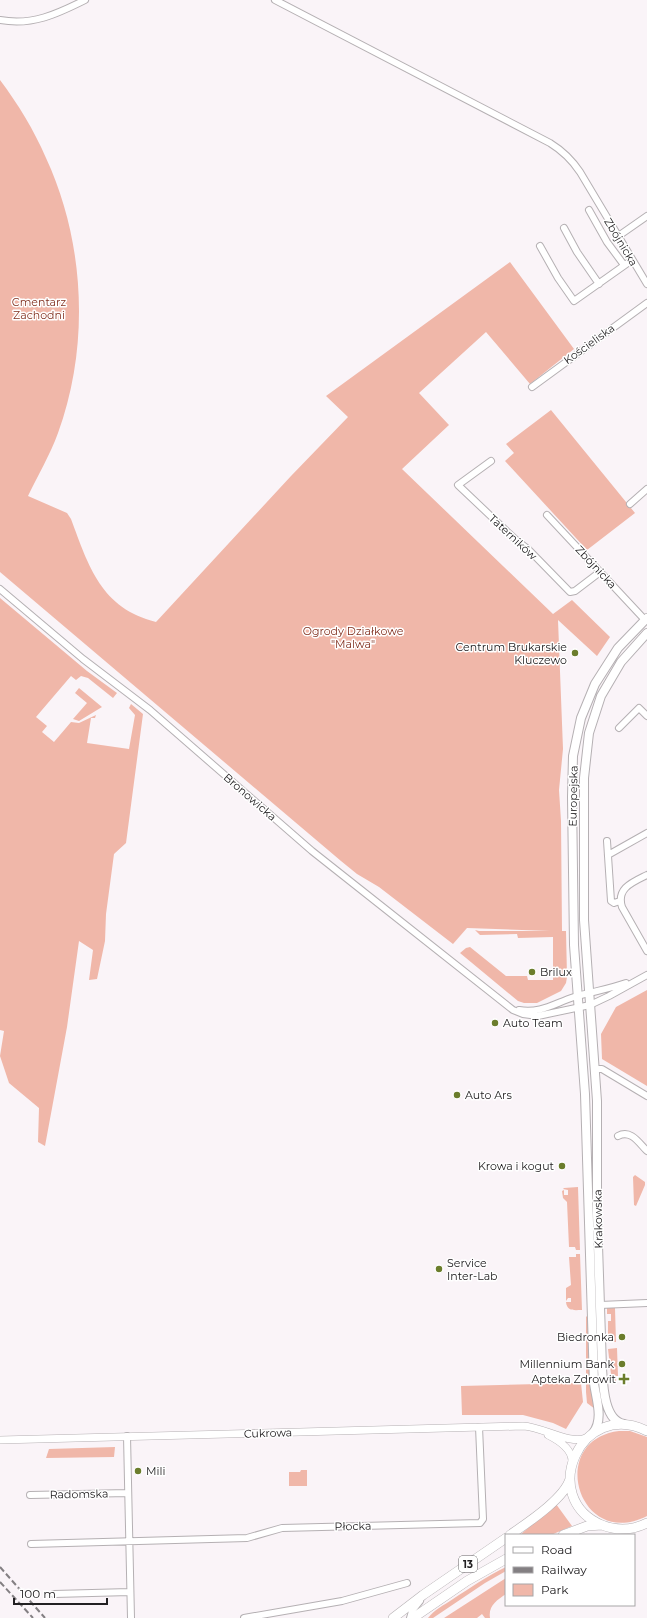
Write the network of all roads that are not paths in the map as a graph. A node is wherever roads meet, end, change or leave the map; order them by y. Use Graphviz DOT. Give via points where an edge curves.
graph roads {
  1 [pos="85,0"];
  2 [pos="275,0"];
  3 [pos="0,20"];
  4 [pos="589,210"];
  5 [pos="647,216"];
  6 [pos="564,228"];
  7 [pos="618,237"];
  8 [pos="540,246"];
  9 [pos="632,260"];
  10 [pos="624,266"];
  11 [pos="599,284"];
  12 [pos="647,284"];
  13 [pos="647,303"];
  14 [pos="532,386"];
  15 [pos="491,461"];
  16 [pos="647,490"];
  17 [pos="630,504"];
  18 [pos="547,515"];
  19 [pos="600,572"];
  20 [pos="0,589"];
  21 [pos="646,619"];
  22 [pos="647,633"];
  23 [pos="647,716"];
  24 [pos="619,728"];
  25 [pos="647,833"];
  26 [pos="607,841"];
  27 [pos="608,855"];
  28 [pos="647,875"];
  29 [pos="620,901"];
  30 [pos="647,951"];
  31 [pos="647,975"];
  32 [pos="640,978"];
  33 [pos="589,994"];
  34 [pos="577,996"];
  35 [pos="502,1001"];
  36 [pos="590,1005"];
  37 [pos="579,1008"];
  38 [pos="595,1069"];
  39 [pos="647,1096"];
  40 [pos="618,1136"];
  41 [pos="647,1151"];
  42 [pos="647,1303"];
  43 [pos="600,1305"];
  44 [pos="624,1424"];
  45 [pos="479,1427"];
  46 [pos="536,1428"];
  47 [pos="647,1431"];
  48 [pos="127,1436"];
  49 [pos="590,1436"];
  50 [pos="0,1440"];
  51 [pos="572,1460"];
  52 [pos="570,1478"];
  53 [pos="128,1494"];
  54 [pos="30,1495"];
  55 [pos="647,1523"];
  56 [pos="603,1525"];
  57 [pos="511,1534"];
  58 [pos="566,1534"];
  59 [pos="505,1539"];
  60 [pos="129,1541"];
  61 [pos="31,1544"];
  62 [pos="505,1560"];
  63 [pos="407,1583"];
  64 [pos="456,1588"];
  65 [pos="431,1590"];
  66 [pos="130,1592"];
  67 [pos="54,1594"];
  68 [pos="132,1618"];
  69 [pos="244,1618"];
  70 [pos="393,1618"];
  71 [pos="410,1618"];
  72 [pos="413,1618"];
  73 [pos="424,1618"];
  1 -- 3 [label="street" via="38,20"];
  2 -- 7 [label="street, Zbójnicka" via="556,147 574,164"];
  4 -- 10 [label="street"];
  5 -- 7 [label="street"];
  6 -- 11 [label="street"];
  7 -- 9 [label="street, Zbójnicka"];
  8 -- 11 [label="street" via="574,301"];
  9 -- 10 [label="street"];
  9 -- 12 [label="street, Zbójnicka"];
  10 -- 11 [label="street"];
  13 -- 14 [label="street, Kościeliska"];
  15 -- 19 [label="street, Taterników" via="458,485 529,550 570,592"];
  16 -- 17 [label="street"];
  18 -- 19 [label="street, Zbójnicka"];
  19 -- 21 [label="street, Zbójnicka"];
  20 -- 35 [label="street, Bronowicka" via="83,660 150,710 312,851"];
  21 -- 34 [label="main road, Europejska" via="618,648 600,675 585,706 575,746 572,777"];
  22 -- 33 [label="main road, Europejska" via="624,658 605,687 593,717 587,745 583,799 584,920"];
  23 -- 24 [label="street" via="639,708"];
  25 -- 27 [label="street"];
  26 -- 27 [label="street"];
  27 -- 29 [label="street" via="611,901"];
  28 -- 29 [label="street" via="624,889"];
  29 -- 30 [label="street"];
  31 -- 32 [label="street"];
  32 -- 33 [label="street"];
  32 -- 36 [label="street"];
  33 -- 34 [label="street"];
  33 -- 36 [label="main road, Krakowska"];
  34 -- 35 [label="street, Bronowicka" via="532,1011 517,1009"];
  34 -- 37 [label="main road, Krakowska"];
  35 -- 37 [label="street, Bronowicka" via="515,1011 531,1016"];
  36 -- 37 [label="street"];
  36 -- 38 [label="main road, Krakowska"];
  37 -- 49 [label="main road, Krakowska" via="585,1100 594,1383 599,1416 597,1427"];
  38 -- 39 [label="street" via="602,1069"];
  38 -- 43 [label="main road, Krakowska"];
  40 -- 41 [label="street" via="630,1135"];
  42 -- 43 [label="street"];
  43 -- 44 [label="main road, Krakowska" via="604,1392 611,1416 615,1421"];
  44 -- 47 [label="main road"];
  44 -- 49 [label="main road" via="609,1426"];
  45 -- 46 [label="street, Cukrowa"];
  45 -- 48 [label="street, Cukrowa"];
  45 -- 60 [label="street, Płocka" via="483,1519 480,1523 282,1528 246,1538"];
  46 -- 49 [label="street, Cukrowa" via="578,1441"];
  46 -- 51 [label="street, Cukrowa" via="565,1446"];
  48 -- 50 [label="street, Cukrowa"];
  48 -- 53 [label="street"];
  49 -- 51 [label="main road" via="578,1448"];
  51 -- 52 [label="main road"];
  52 -- 56 [label="main road" via="573,1495 579,1506 588,1516"];
  52 -- 57 [label="main road" via="559,1496"];
  53 -- 54 [label="street, Radomska"];
  53 -- 60 [label="street"];
  55 -- 56 [label="main road" via="624,1529"];
  56 -- 58 [label="main road" via="586,1526"];
  59 -- 65 [label="main road, 13"];
  60 -- 61 [label="street"];
  60 -- 66 [label="street"];
  62 -- 64 [label="main road, 13"];
  63 -- 69 [label="street" via="342,1601"];
  64 -- 72 [label="main road, 13"];
  64 -- 73 [label="street"];
  65 -- 70 [label="main road, 13"];
  65 -- 71 [label="street" via="416,1606"];
  66 -- 67 [label="street"];
  66 -- 68 [label="street"];
}
